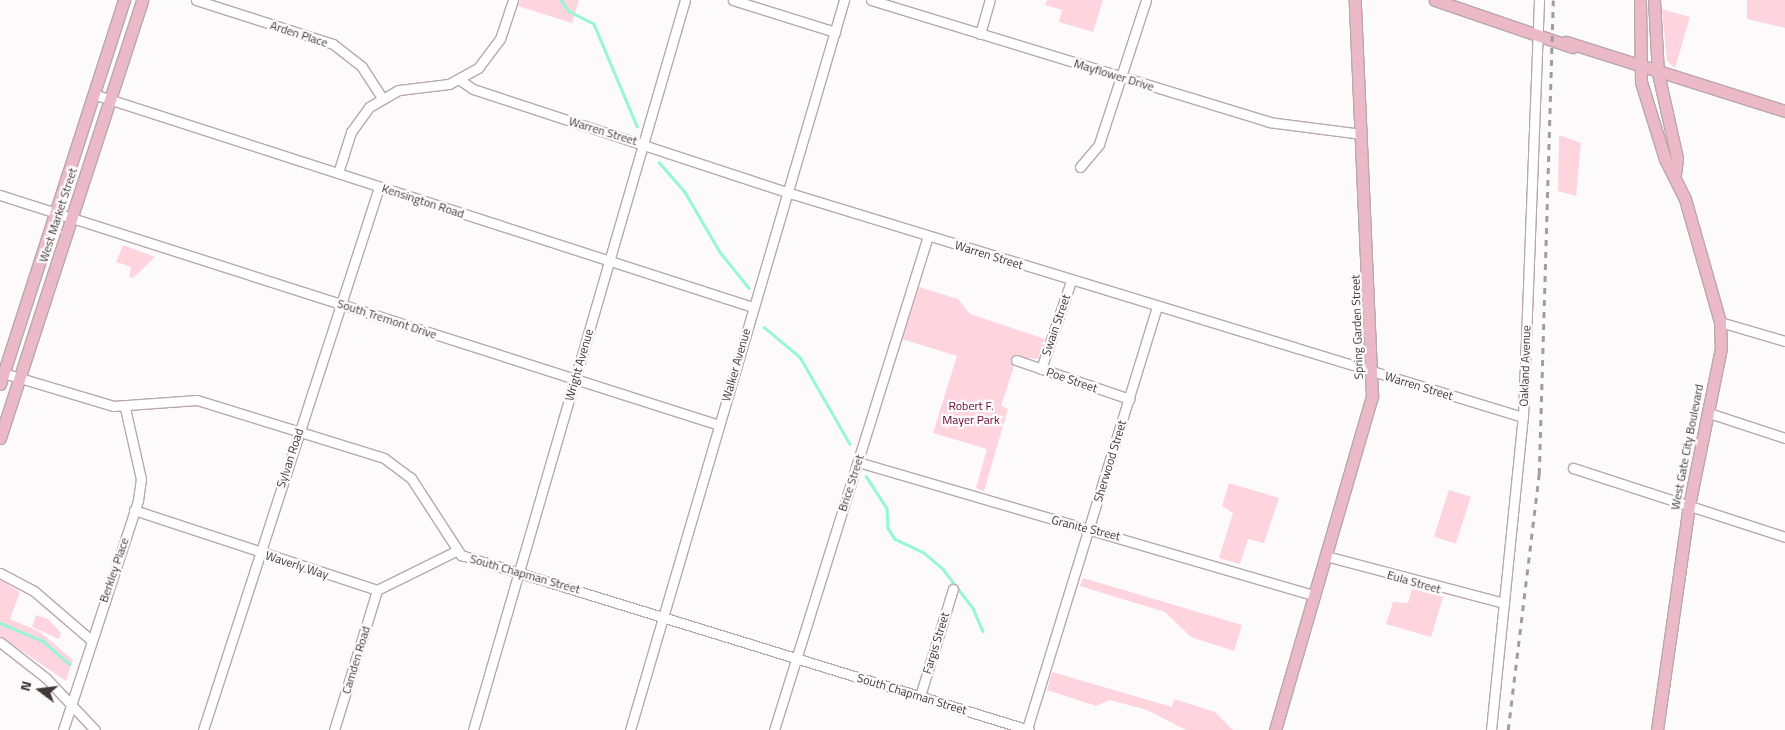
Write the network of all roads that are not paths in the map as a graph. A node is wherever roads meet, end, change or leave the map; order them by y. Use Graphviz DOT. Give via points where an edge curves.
graph roads {
  1 [pos="124,0"];
  2 [pos="142,0"];
  3 [pos="196,0"];
  4 [pos="513,0"];
  5 [pos="685,0"];
  6 [pos="733,0"];
  7 [pos="844,0"];
  8 [pos="871,0"];
  9 [pos="990,0"];
  10 [pos="1146,0"];
  11 [pos="1356,0"];
  12 [pos="1434,0"];
  13 [pos="1539,0"];
  14 [pos="1640,0"];
  15 [pos="1654,0"];
  16 [pos="835,32"];
  17 [pos="980,34"];
  18 [pos="1537,34"];
  19 [pos="1639,66"];
  20 [pos="1658,73"];
  21 [pos="1121,77"];
  22 [pos="460,80"];
  23 [pos="93,94"];
  24 [pos="382,98"];
  25 [pos="110,100"];
  26 [pos="1785,111"];
  27 [pos="1361,134"];
  28 [pos="643,144"];
  29 [pos="1080,167"];
  30 [pos="338,174"];
  31 [pos="1675,175"];
  32 [pos="379,187"];
  33 [pos="786,191"];
  34 [pos="0,195"];
  35 [pos="55,212"];
  36 [pos="72,218"];
  37 [pos="928,236"];
  38 [pos="609,260"];
  39 [pos="1071,281"];
  40 [pos="341,304"];
  41 [pos="753,307"];
  42 [pos="1157,307"];
  43 [pos="1720,322"];
  44 [pos="1785,341"];
  45 [pos="1016,360"];
  46 [pos="1041,369"];
  47 [pos="1374,371"];
  48 [pos="1,376"];
  49 [pos="19,378"];
  50 [pos="574,379"];
  51 [pos="1129,399"];
  52 [pos="125,408"];
  53 [pos="1709,413"];
  54 [pos="1523,417"];
  55 [pos="719,426"];
  56 [pos="299,430"];
  57 [pos="0,438"];
  58 [pos="1785,438"];
  59 [pos="858,462"];
  60 [pos="1574,468"];
  61 [pos="1689,505"];
  62 [pos="134,510"];
  63 [pos="1090,529"];
  64 [pos="1785,538"];
  65 [pos="456,551"];
  66 [pos="260,553"];
  67 [pos="1326,556"];
  68 [pos="0,572"];
  69 [pos="518,572"];
  70 [pos="953,589"];
  71 [pos="377,590"];
  72 [pos="1314,596"];
  73 [pos="1504,603"];
  74 [pos="663,615"];
  75 [pos="91,640"];
  76 [pos="0,642"];
  77 [pos="795,658"];
  78 [pos="920,696"];
  79 [pos="71,705"];
  80 [pos="63,730"];
  81 [pos="96,730"];
  82 [pos="203,730"];
  83 [pos="334,730"];
  84 [pos="473,730"];
  85 [pos="630,730"];
  86 [pos="774,730"];
  87 [pos="1028,730"];
  88 [pos="1275,730"];
  89 [pos="1491,730"];
  90 [pos="1656,730"];
  1 -- 23 [label="main road, West Market Street"];
  2 -- 25 [label="main road, West Market Street"];
  3 -- 24 [label="street, Arden Place" via="333,44 362,67"];
  4 -- 22 [label="street" via="494,49 478,68"];
  5 -- 28 [label="street, Wright Avenue"];
  6 -- 16 [label="street"];
  7 -- 16 [label="street, Walker Avenue"];
  8 -- 17 [label="street, Mayflower Drive"];
  9 -- 17 [label="street"];
  10 -- 21 [label="street"];
  11 -- 27 [label="main road, Spring Garden Street"];
  12 -- 18 [label="main road"];
  13 -- 18 [label="street, Oakland Avenue"];
  14 -- 19 [label="main road, West Gate City Boulevard"];
  15 -- 20 [label="main road, West Gate City Boulevard"];
  16 -- 33 [label="street, Walker Avenue"];
  17 -- 21 [label="street, Mayflower Drive"];
  18 -- 19 [label="main road"];
  18 -- 54 [label="street, Oakland Avenue"];
  19 -- 20 [label="main road"];
  19 -- 31 [label="main road, West Gate City Boulevard" via="1658,140"];
  20 -- 26 [label="main road"];
  20 -- 31 [label="main road, West Gate City Boulevard" via="1677,158"];
  21 -- 27 [label="street, Mayflower Drive" via="1269,122"];
  21 -- 29 [label="street" via="1099,144"];
  22 -- 24 [label="street" via="398,90"];
  22 -- 28 [label="street, Warren Street" via="473,89"];
  23 -- 25 [label="street, Kensington Road"];
  23 -- 35 [label="main road, West Market Street"];
  24 -- 30 [label="street" via="354,125"];
  25 -- 30 [label="street, Kensington Road"];
  25 -- 36 [label="main road, West Market Street"];
  27 -- 47 [label="main road, Spring Garden Street"];
  28 -- 33 [label="street, Warren Street"];
  28 -- 38 [label="street, Wright Avenue"];
  30 -- 32 [label="street, Kensington Road"];
  31 -- 43 [label="main road, West Gate City Boulevard" via="1718,302"];
  32 -- 38 [label="street, Kensington Road"];
  32 -- 40 [label="street, Sylvan Road"];
  33 -- 37 [label="street, Warren Street"];
  33 -- 41 [label="street, Walker Avenue"];
  34 -- 35 [label="street, South Tremont Drive"];
  35 -- 36 [label="street, South Tremont Drive"];
  35 -- 48 [label="main road, West Market Street"];
  36 -- 40 [label="street, South Tremont Drive"];
  36 -- 49 [label="main road, West Market Street"];
  37 -- 39 [label="street, Warren Street"];
  37 -- 59 [label="street, Brice Street"];
  38 -- 41 [label="street, Kensington Road"];
  38 -- 50 [label="street, Wright Avenue"];
  39 -- 42 [label="street, Warren Street"];
  39 -- 46 [label="street, Swain Street"];
  40 -- 50 [label="street, South Tremont Drive"];
  40 -- 56 [label="street, Sylvan Road"];
  41 -- 55 [label="street, Walker Avenue"];
  42 -- 47 [label="street, Warren Street"];
  42 -- 51 [label="street, Sherwood Street"];
  43 -- 44 [label="street"];
  43 -- 53 [label="main road, West Gate City Boulevard" via="1721,348"];
  45 -- 46 [label="street, Poe Street"];
  46 -- 51 [label="street, Poe Street"];
  47 -- 54 [label="street, Warren Street"];
  47 -- 67 [label="main road, Spring Garden Street" via="1368,417"];
  48 -- 49 [label="street, South Chapman Street"];
  49 -- 52 [label="street, South Chapman Street"];
  49 -- 57 [label="main road, West Market Street"];
  50 -- 55 [label="street, South Tremont Drive"];
  50 -- 69 [label="street, Wright Avenue"];
  51 -- 63 [label="street, Sherwood Street"];
  52 -- 56 [label="street, South Chapman Street" via="197,400"];
  52 -- 62 [label="street, Berkley Place" via="140,479"];
  53 -- 58 [label="street"];
  53 -- 61 [label="main road, West Gate City Boulevard"];
  54 -- 73 [label="street, Oakland Avenue"];
  55 -- 74 [label="street, Walker Avenue"];
  56 -- 65 [label="street, South Chapman Street" via="384,458 411,478"];
  56 -- 66 [label="street, Sylvan Road"];
  59 -- 63 [label="street, Granite Street"];
  59 -- 77 [label="street, Brice Street"];
  60 -- 61 [label="street"];
  61 -- 64 [label="street"];
  61 -- 90 [label="main road, West Gate City Boulevard"];
  62 -- 66 [label="street, Waverly Way"];
  62 -- 75 [label="street, Berkley Place"];
  63 -- 72 [label="street, Granite Street"];
  63 -- 87 [label="street, Sherwood Street"];
  65 -- 69 [label="street, South Chapman Street"];
  65 -- 71 [label="street"];
  66 -- 71 [label="street, Waverly Way"];
  66 -- 82 [label="street, Sylvan Road"];
  67 -- 72 [label="main road, Spring Garden Street"];
  67 -- 73 [label="street, Eula Street"];
  68 -- 75 [label="street" via="34,591"];
  69 -- 74 [label="street, South Chapman Street"];
  69 -- 84 [label="street, Wright Avenue"];
  70 -- 78 [label="street, Fargis Street"];
  71 -- 83 [label="street, Camden Road"];
  72 -- 88 [label="main road, Spring Garden Street"];
  73 -- 89 [label="street, Oakland Avenue"];
  74 -- 77 [label="street, South Chapman Street"];
  74 -- 85 [label="street, Walker Avenue"];
  75 -- 79 [label="street, Berkley Place"];
  76 -- 79 [label="street" via="46,678"];
  77 -- 78 [label="street, South Chapman Street"];
  77 -- 86 [label="street, Brice Street"];
  78 -- 87 [label="street, South Chapman Street"];
  79 -- 80 [label="street, Berkley Place"];
  79 -- 81 [label="street"];
}
